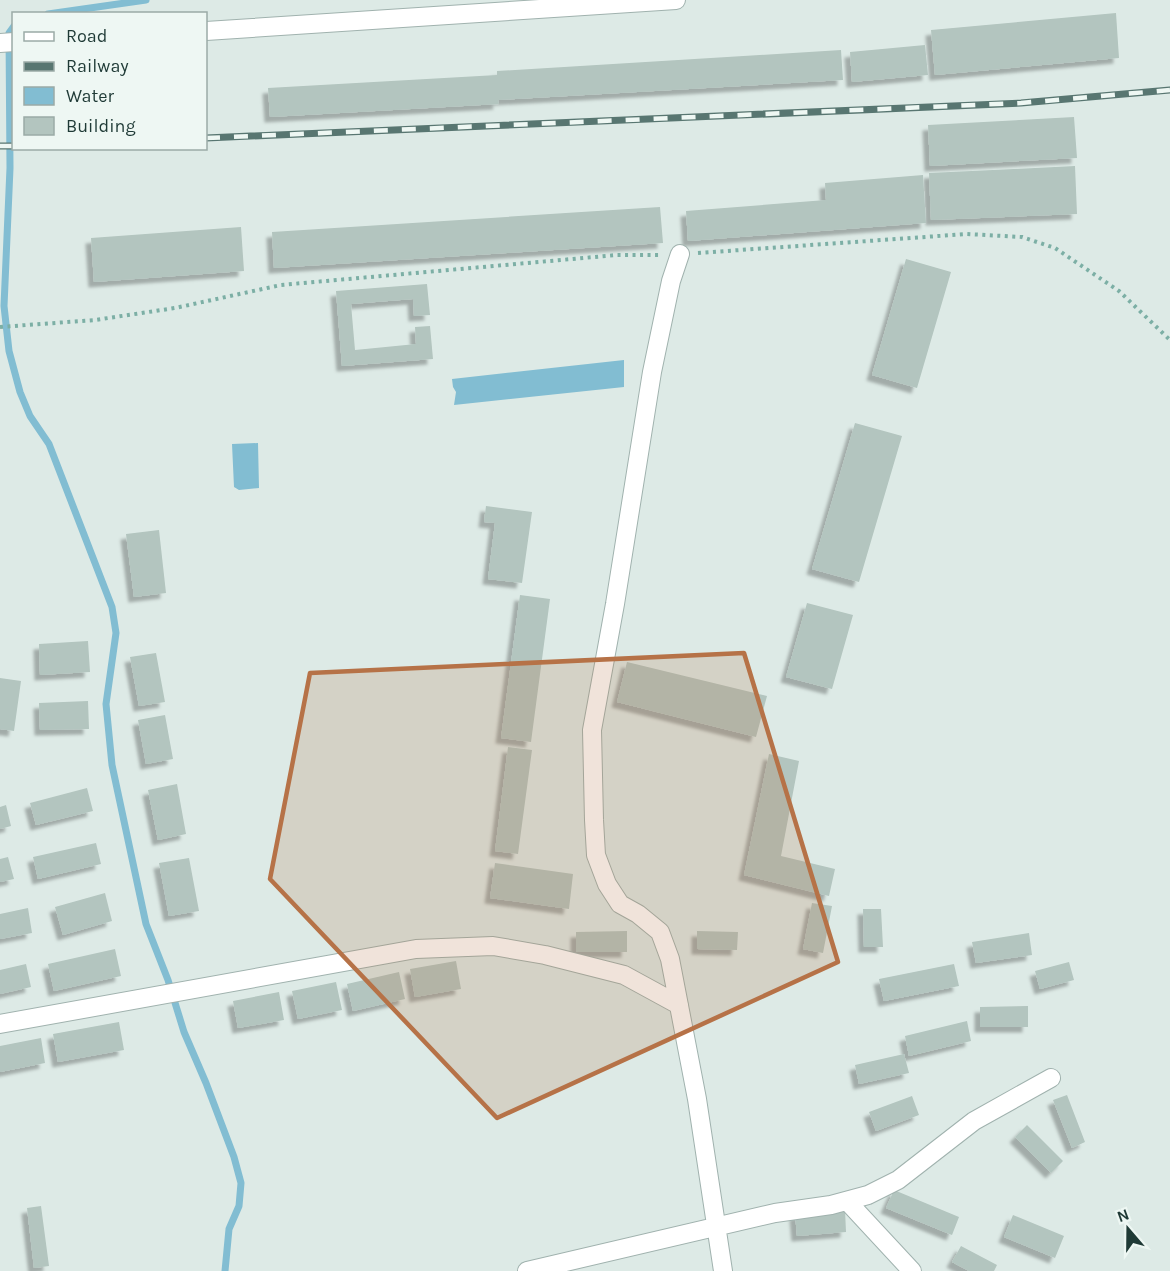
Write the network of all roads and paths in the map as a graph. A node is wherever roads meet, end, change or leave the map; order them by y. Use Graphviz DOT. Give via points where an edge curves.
graph roads {
  1 [pos="676,0"];
  2 [pos="207,31"];
  3 [pos="680,254"];
  4 [pos="0,327"];
  5 [pos="1170,340"];
  6 [pos="679,1005"];
  7 [pos="0,1024"];
  8 [pos="1052,1078"];
  9 [pos="847,1201"];
  10 [pos="716,1227"];
  11 [pos="527,1271"];
  12 [pos="723,1271"];
  13 [pos="912,1271"];
  1 -- 2 [label="street"];
  3 -- 4 [label="path" via="617,255 281,285 175,308 95,320"];
  3 -- 5 [label="path" via="967,234 1022,237 1055,248 1119,291"];
  3 -- 6 [label="street" via="652,372 592,730 596,855 620,904 660,932"];
  6 -- 7 [label="street" via="624,975 493,946 416,949"];
  6 -- 10 [label="street"];
  8 -- 9 [label="street" via="974,1121 898,1180"];
  9 -- 10 [label="street"];
  9 -- 13 [label="street"];
  10 -- 11 [label="street"];
  10 -- 12 [label="street"];
}
